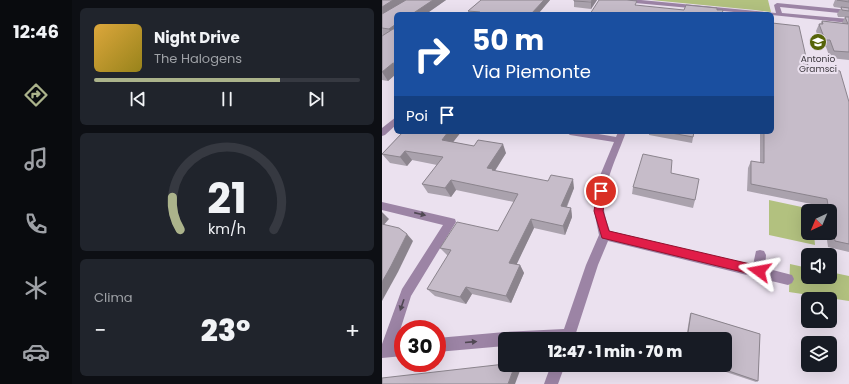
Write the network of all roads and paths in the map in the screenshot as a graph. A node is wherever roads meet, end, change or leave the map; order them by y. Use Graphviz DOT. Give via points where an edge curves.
graph roads {
  1 [pos="624,0"];
  2 [pos="673,5"];
  3 [pos="670,12"];
  4 [pos="755,12"];
  5 [pos="849,12"];
  6 [pos="774,14"];
  7 [pos="779,14"];
  8 [pos="849,21"];
  9 [pos="394,122"];
  10 [pos="382,133"];
  11 [pos="595,134"];
  12 [pos="620,136"];
  13 [pos="382,206"];
  14 [pos="605,235"];
  15 [pos="760,255"];
  16 [pos="759,271"];
  17 [pos="788,279"];
  18 [pos="570,332"];
  19 [pos="498,340"];
  20 [pos="446,345"];
  21 [pos="394,349"];
  22 [pos="384,350"];
  23 [pos="555,372"];
  24 [pos="551,384"];
  1 -- 2 [label="street"];
  2 -- 3 [label="street"];
  2 -- 4 [label="street"];
  5 -- 7 [label="street" via="777,5"];
  6 -- 7 [label="street"];
  7 -- 8 [label="street"];
  9 -- 10 [label="street"];
  11 -- 12 [label="street"];
  12 -- 14 [label="street" via="604,178 598,211"];
  13 -- 22 [label="street, one-way" via="451,222 406,293"];
  14 -- 16 [label="street"];
  14 -- 18 [label="street"];
  15 -- 16 [label="street"];
  16 -- 17 [label="street"];
  20 -- 19 [label="street, one-way"];
  21 -- 22 [label="street"];
  23 -- 24 [label="street"];
}
